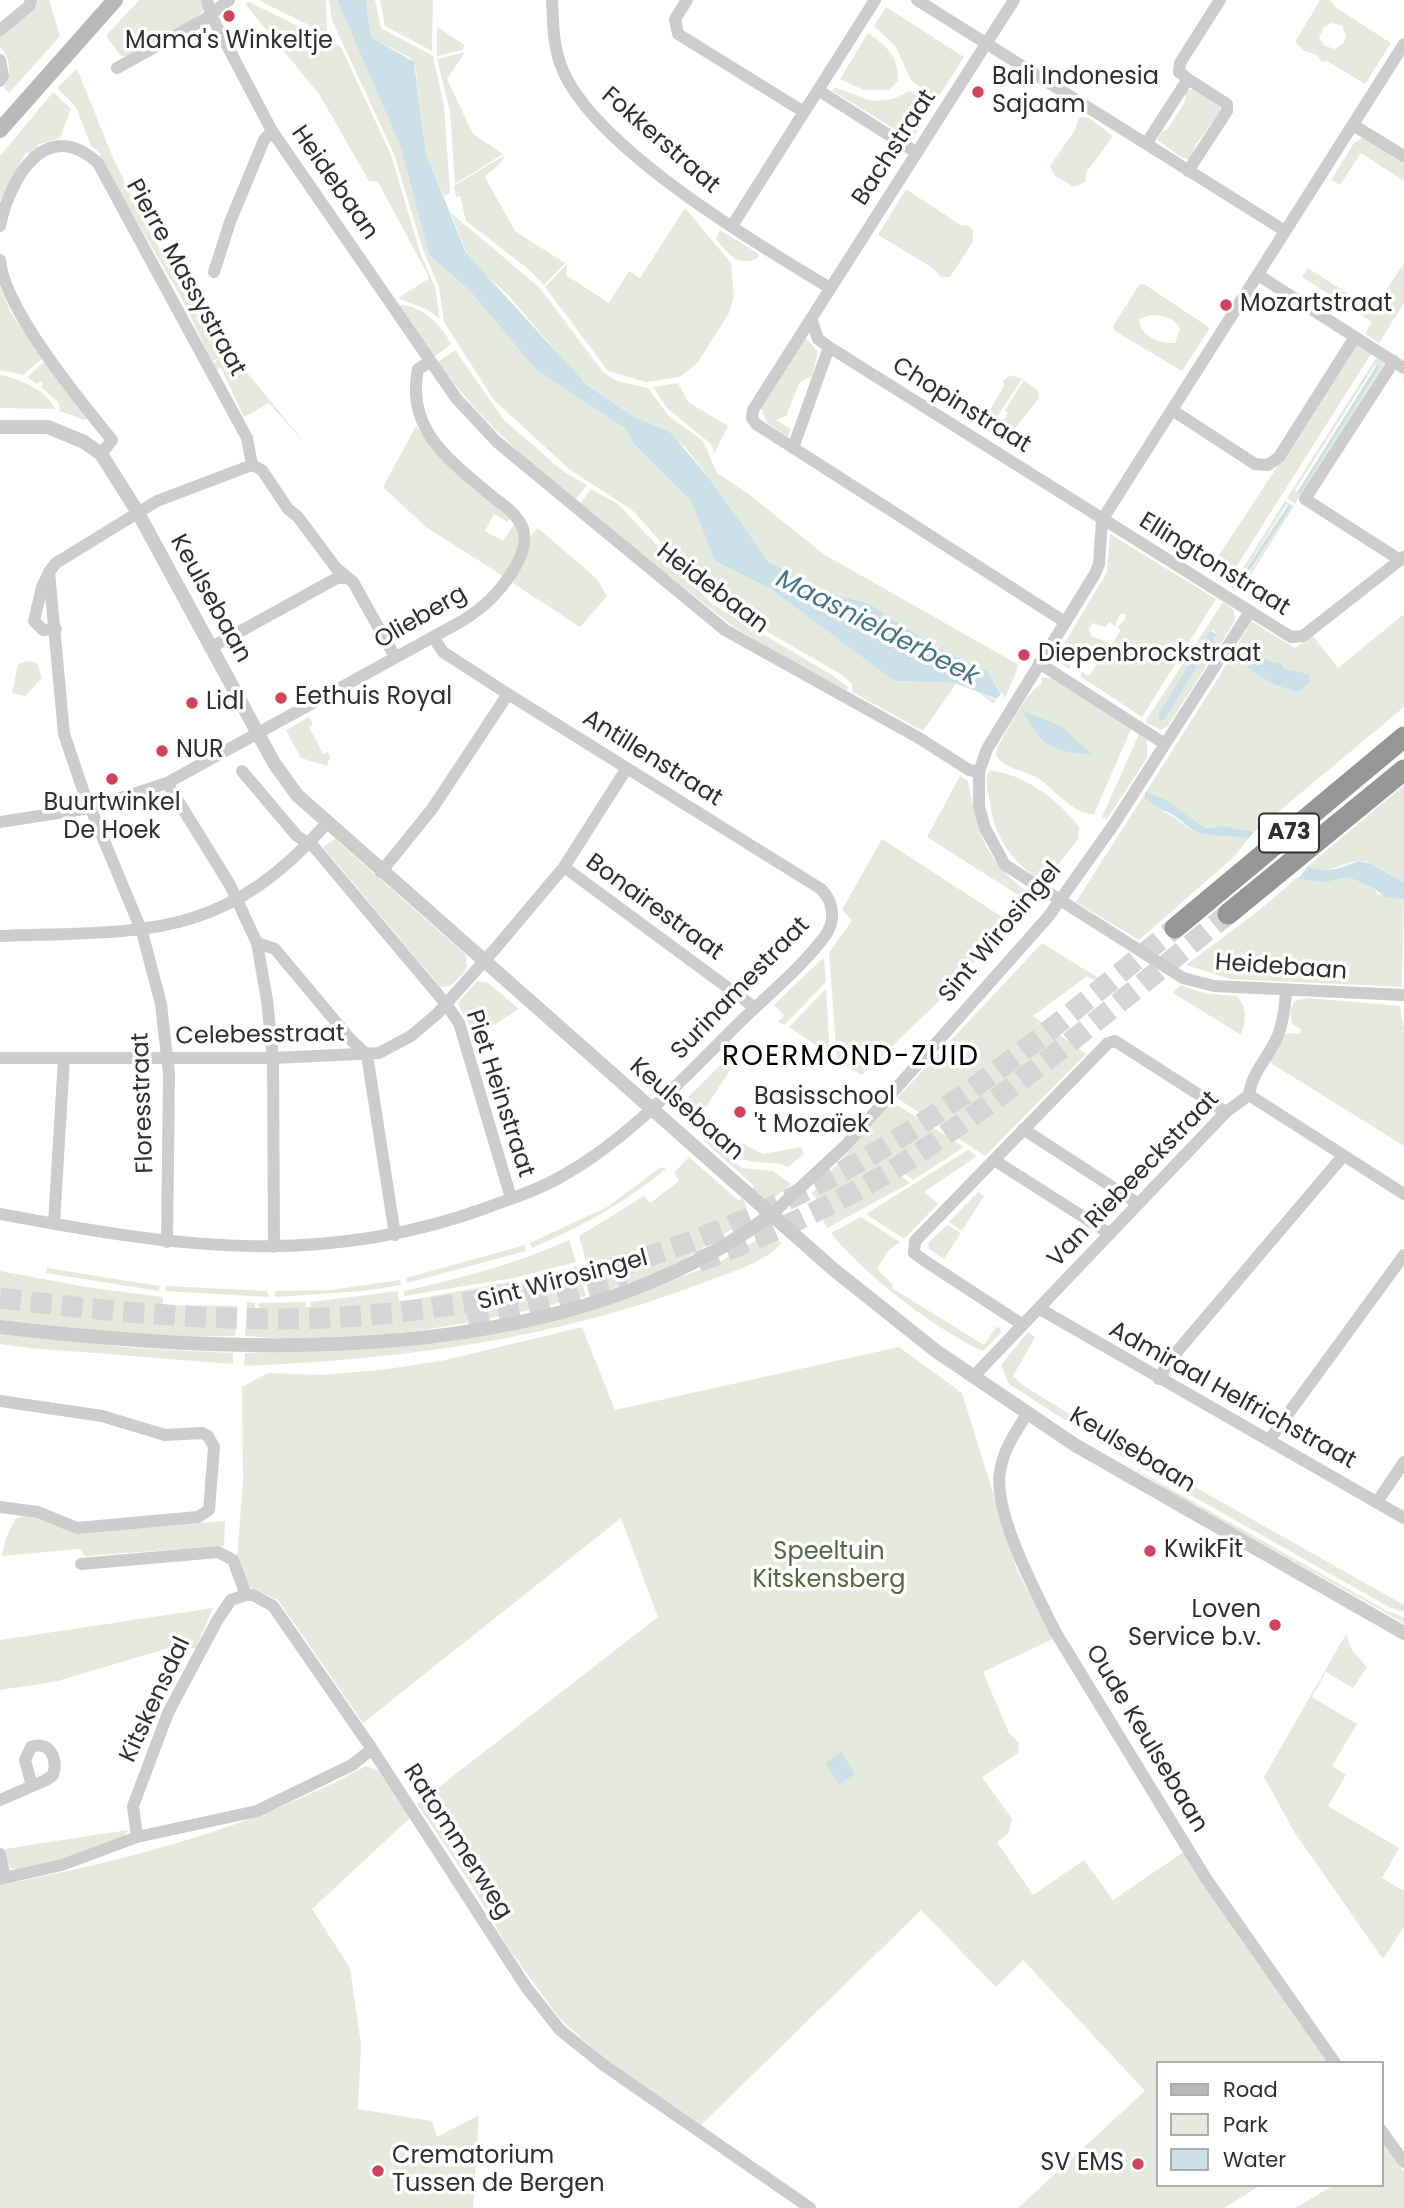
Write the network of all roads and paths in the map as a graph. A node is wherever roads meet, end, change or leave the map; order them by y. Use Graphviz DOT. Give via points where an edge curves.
graph roads {
  1 [pos="31,0"];
  2 [pos="115,0"];
  3 [pos="207,0"];
  4 [pos="229,0"];
  5 [pos="552,0"];
  6 [pos="687,0"];
  7 [pos="875,0"];
  8 [pos="918,0"];
  9 [pos="1220,0"];
  10 [pos="1012,1"];
  11 [pos="211,15"];
  12 [pos="0,30"];
  13 [pos="986,43"];
  14 [pos="1404,44"];
  15 [pos="0,60"];
  16 [pos="117,68"];
  17 [pos="2,78"];
  18 [pos="1188,79"];
  19 [pos="818,90"];
  20 [pos="804,112"];
  21 [pos="1353,125"];
  22 [pos="0,130"];
  23 [pos="272,131"];
  24 [pos="1146,144"];
  25 [pos="917,153"];
  26 [pos="1404,156"];
  27 [pos="1188,171"];
  28 [pos="0,226"];
  29 [pos="732,226"];
  30 [pos="1285,232"];
  31 [pos="0,260"];
  32 [pos="214,272"];
  33 [pos="1258,275"];
  34 [pos="830,288"];
  35 [pos="811,318"];
  36 [pos="1355,337"];
  37 [pos="829,347"];
  38 [pos="430,362"];
  39 [pos="1399,365"];
  40 [pos="1172,410"];
  41 [pos="0,427"];
  42 [pos="793,448"];
  43 [pos="101,454"];
  44 [pos="252,465"];
  45 [pos="137,511"];
  46 [pos="1102,520"];
  47 [pos="1402,558"];
  48 [pos="49,572"];
  49 [pos="346,578"];
  50 [pos="1249,613"];
  51 [pos="1065,622"];
  52 [pos="56,629"];
  53 [pos="433,637"];
  54 [pos="210,648"];
  55 [pos="395,657"];
  56 [pos="1039,663"];
  57 [pos="508,694"];
  58 [pos="258,734"];
  59 [pos="1404,737"];
  60 [pos="1165,744"];
  61 [pos="627,768"];
  62 [pos="1404,770"];
  63 [pos="242,771"];
  64 [pos="979,772"];
  65 [pos="167,783"];
  66 [pos="90,808"];
  67 [pos="0,822"];
  68 [pos="326,824"];
  69 [pos="309,844"];
  70 [pos="564,867"];
  71 [pos="381,872"];
  72 [pos="237,900"];
  73 [pos="1228,914"];
  74 [pos="831,926"];
  75 [pos="1175,928"];
  76 [pos="142,932"];
  77 [pos="0,936"];
  78 [pos="257,943"];
  79 [pos="483,961"];
  80 [pos="1286,991"];
  81 [pos="1398,995"];
  82 [pos="446,1003"];
  83 [pos="754,1007"];
  84 [pos="367,1055"];
  85 [pos="0,1058"];
  86 [pos="64,1058"];
  87 [pos="167,1058"];
  88 [pos="273,1058"];
  89 [pos="1249,1095"];
  90 [pos="652,1110"];
  91 [pos="1226,1112"];
  92 [pos="1023,1129"];
  93 [pos="1343,1156"];
  94 [pos="994,1160"];
  95 [pos="1404,1194"];
  96 [pos="511,1198"];
  97 [pos="1137,1203"];
  98 [pos="0,1214"];
  99 [pos="772,1214"];
  100 [pos="54,1224"];
  101 [pos="1110,1234"];
  102 [pos="395,1235"];
  103 [pos="167,1242"];
  104 [pos="274,1247"];
  105 [pos="1404,1255"];
  106 [pos="1040,1309"];
  107 [pos="1023,1325"];
  108 [pos="0,1327"];
  109 [pos="973,1377"];
  110 [pos="1159,1379"];
  111 [pos="0,1402"];
  112 [pos="1027,1414"];
  113 [pos="1269,1440"];
  114 [pos="1404,1462"];
  115 [pos="1377,1502"];
  116 [pos="0,1508"];
  117 [pos="1404,1518"];
  118 [pos="81,1564"];
  119 [pos="246,1595"];
  120 [pos="1404,1633"];
  121 [pos="372,1749"];
  122 [pos="32,1786"];
  123 [pos="0,1800"];
  124 [pos="137,1837"];
  125 [pos="0,1854"];
  126 [pos="3,1878"];
  127 [pos="1334,2061"];
  128 [pos="1383,2133"];
  129 [pos="1404,2162"];
  130 [pos="810,2208"];
  1 -- 12 [label="street"];
  2 -- 22 [label="main road"];
  3 -- 11 [label="street, Heidebaan"];
  4 -- 11 [label="street"];
  5 -- 29 [label="street, Fokkerstraat" via="561,65 585,109 650,166"];
  6 -- 20 [label="street" via="675,19 678,34"];
  7 -- 19 [label="street"];
  8 -- 13 [label="street"];
  9 -- 18 [label="street" via="1180,63 1179,72"];
  10 -- 13 [label="street, Bachstraat"];
  11 -- 16 [label="street"];
  11 -- 23 [label="street, Heidebaan"];
  13 -- 24 [label="street"];
  13 -- 25 [label="street, Bachstraat"];
  14 -- 21 [label="street"];
  15 -- 17 [label="street"];
  18 -- 24 [label="street"];
  18 -- 27 [label="street" via="1227,104 1227,111"];
  19 -- 20 [label="street"];
  19 -- 25 [label="street"];
  20 -- 29 [label="street"];
  21 -- 26 [label="street"];
  21 -- 30 [label="street"];
  23 -- 32 [label="street" via="230,222"];
  23 -- 38 [label="street, Heidebaan"];
  24 -- 27 [label="street"];
  25 -- 34 [label="street, Bachstraat"];
  27 -- 30 [label="street"];
  28 -- 44 [label="street, Pierre Massystraat" via="15,179 27,161 48,149 74,148 98,163 241,427"];
  29 -- 34 [label="street, Fokkerstraat"];
  30 -- 33 [label="street"];
  31 -- 43 [label="street" via="5,286 21,318 112,440"];
  33 -- 36 [label="street"];
  33 -- 40 [label="street"];
  34 -- 35 [label="street, Bachstraat"];
  35 -- 37 [label="street, Chopinstraat" via="818,339"];
  35 -- 42 [label="street" via="753,410 756,424"];
  36 -- 39 [label="street"];
  36 -- 40 [label="street" via="1279,457 1268,465 1255,464"];
  37 -- 42 [label="street"];
  37 -- 46 [label="street, Chopinstraat"];
  38 -- 53 [label="street, Olieberg" via="418,369 415,386 414,402 422,425 462,470 518,520 524,538 516,565 491,601"];
  38 -- 64 [label="street, Heidebaan" via="462,406 497,442 725,631"];
  39 -- 47 [label="street" via="1305,499"];
  40 -- 46 [label="street"];
  41 -- 43 [label="street, Keulsebaan" via="48,427"];
  42 -- 51 [label="street"];
  43 -- 45 [label="street, Keulsebaan"];
  44 -- 45 [label="street"];
  44 -- 49 [label="street" via="262,470"];
  45 -- 48 [label="street"];
  45 -- 54 [label="street, Keulsebaan"];
  46 -- 50 [label="street, Ellingtonstraat"];
  46 -- 51 [label="street" via="1099,564"];
  47 -- 50 [label="street, Ellingtonstraat" via="1300,637 1287,636"];
  48 -- 52 [label="street, Floresstraat"];
  48 -- 52 [label="street" via="34,621 43,630"];
  49 -- 54 [label="street" via="337,578"];
  49 -- 55 [label="street" via="353,582"];
  50 -- 60 [label="street, Sint Wirosingel"];
  51 -- 56 [label="street"];
  52 -- 66 [label="street, Floresstraat" via="64,734"];
  53 -- 55 [label="street, Olieberg"];
  53 -- 57 [label="street, Antillenstraat" via="443,652"];
  54 -- 58 [label="street, Keulsebaan"];
  55 -- 58 [label="street, Olieberg"];
  56 -- 60 [label="street"];
  56 -- 64 [label="street" via="995,732"];
  57 -- 61 [label="street, Antillenstraat"];
  57 -- 71 [label="street" via="432,809"];
  58 -- 65 [label="street, Olieberg"];
  58 -- 68 [label="street, Keulsebaan" via="285,780"];
  59 -- 75 [label="highway, A73"];
  60 -- 99 [label="street, Sint Wirosingel" via="1048,917 845,1146"];
  61 -- 70 [label="street, Celebesstraat"];
  61 -- 74 [label="street, Antillenstraat" via="821,889 832,908"];
  62 -- 73 [label="highway, A73"];
  63 -- 69 [label="street"];
  64 -- 80 [label="street, Heidebaan" via="979,807 990,838 1006,865 1030,883 1183,978 1214,986"];
  65 -- 66 [label="street, Olieberg"];
  65 -- 72 [label="street"];
  66 -- 67 [label="street, Olieberg"];
  66 -- 76 [label="street, Floresstraat"];
  68 -- 69 [label="street"];
  68 -- 71 [label="street, Keulsebaan"];
  69 -- 72 [label="street"];
  69 -- 82 [label="street"];
  70 -- 79 [label="street, Celebesstraat"];
  70 -- 83 [label="street, Bonairestraat"];
  71 -- 79 [label="street, Keulsebaan"];
  72 -- 76 [label="street" via="191,921"];
  72 -- 78 [label="street"];
  74 -- 83 [label="street, Surinamestraat" via="821,942"];
  76 -- 77 [label="street"];
  76 -- 87 [label="street, Floresstraat" via="161,1004"];
  78 -- 84 [label="street" via="275,949"];
  78 -- 88 [label="street"];
  79 -- 82 [label="street, Celebesstraat"];
  79 -- 90 [label="street, Keulsebaan"];
  80 -- 81 [label="street, Heidebaan"];
  80 -- 89 [label="street, Van Riebeeckstraat" via="1282,1023 1252,1078"];
  82 -- 84 [label="street, Celebesstraat" via="411,1036"];
  82 -- 96 [label="street, Piet Heinstraat" via="463,1034"];
  83 -- 90 [label="street, Surinamestraat"];
  84 -- 88 [label="street, Celebesstraat"];
  84 -- 102 [label="street"];
  85 -- 86 [label="street, Celebesstraat"];
  86 -- 87 [label="street, Celebesstraat"];
  86 -- 100 [label="street"];
  87 -- 88 [label="street, Celebesstraat"];
  87 -- 103 [label="street, Floresstraat"];
  88 -- 104 [label="street"];
  89 -- 91 [label="street, Van Riebeeckstraat"];
  89 -- 93 [label="street"];
  90 -- 96 [label="street, Surinamestraat" via="564,1176"];
  90 -- 99 [label="street, Keulsebaan"];
  91 -- 92 [label="street" via="1115,1041"];
  91 -- 97 [label="street, Van Riebeeckstraat"];
  92 -- 94 [label="street"];
  92 -- 97 [label="street"];
  93 -- 95 [label="street"];
  93 -- 110 [label="street" via="1169,1361"];
  94 -- 101 [label="street"];
  94 -- 107 [label="street" via="912,1247 925,1261"];
  96 -- 102 [label="street, Surinamestraat"];
  97 -- 101 [label="street, Van Riebeeckstraat"];
  98 -- 100 [label="street, Surinamestraat"];
  99 -- 108 [label="street, Sint Wirosingel" via="719,1251 660,1280 546,1314 440,1334 317,1346 161,1344"];
  99 -- 109 [label="street, Keulsebaan" via="896,1320"];
  100 -- 103 [label="street, Surinamestraat"];
  101 -- 106 [label="street, Van Riebeeckstraat"];
  102 -- 104 [label="street, Surinamestraat"];
  103 -- 104 [label="street, Surinamestraat"];
  105 -- 113 [label="street"];
  106 -- 107 [label="street, Van Riebeeckstraat"];
  106 -- 110 [label="street, Admiraal Helfrichstraat"];
  107 -- 109 [label="street, Van Riebeeckstraat"];
  109 -- 112 [label="street, Keulsebaan"];
  110 -- 113 [label="street, Admiraal Helfrichstraat"];
  111 -- 116 [label="street" via="102,1416 165,1435 196,1433 208,1436 214,1447 211,1501 204,1514 77,1528 38,1512"];
  112 -- 120 [label="street, Keulsebaan"];
  112 -- 127 [label="street, Oude Keulsebaan" via="1009,1440 999,1472 1000,1495 1036,1593 1205,1877"];
  113 -- 115 [label="street, Admiraal Helfrichstraat"];
  114 -- 115 [label="street"];
  115 -- 117 [label="street, Admiraal Helfrichstraat"];
  118 -- 119 [label="street" via="218,1552 233,1560"];
  119 -- 121 [label="street, Ratommerweg" via="273,1606"];
  119 -- 124 [label="street, Kitskensdal" via="232,1600 218,1619 167,1713 133,1807"];
  121 -- 124 [label="street" via="352,1765 257,1811"];
  121 -- 130 [label="street, Ratommerweg" via="526,1987 560,2030"];
  122 -- 123 [label="street"];
  124 -- 126 [label="street" via="62,1865"];
  125 -- 126 [label="street"];
  128 -- 129 [label="street"];
}
